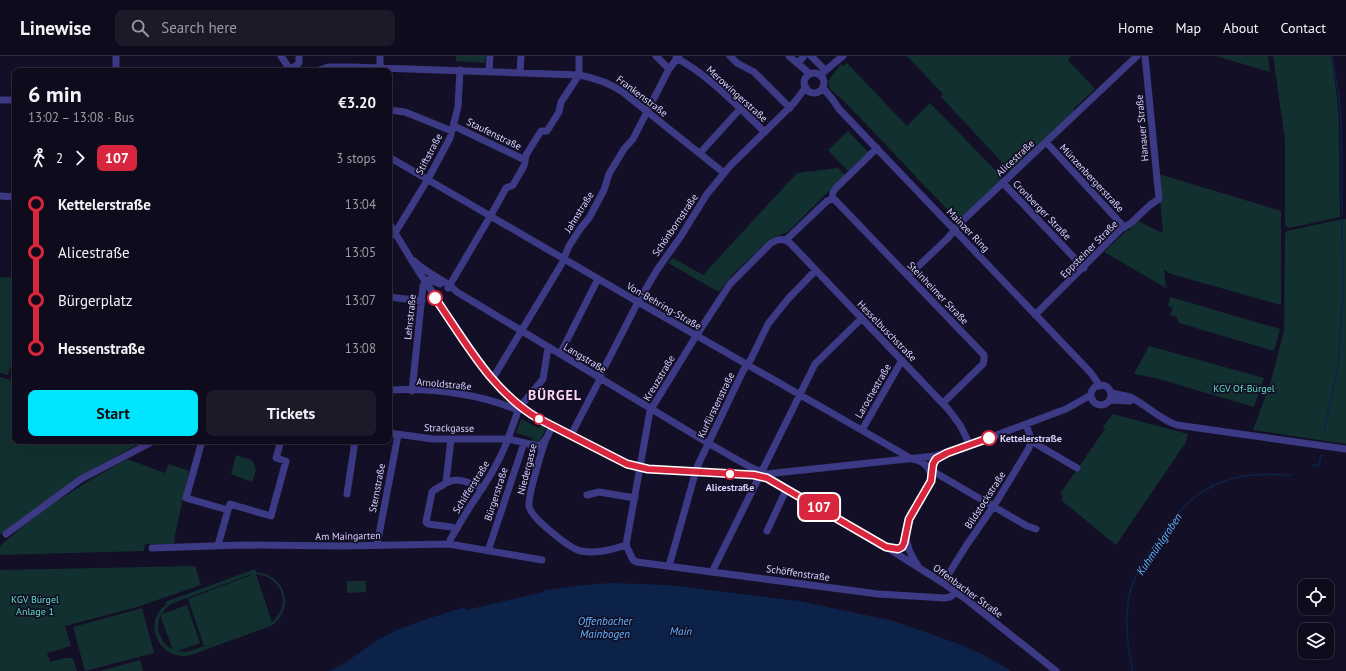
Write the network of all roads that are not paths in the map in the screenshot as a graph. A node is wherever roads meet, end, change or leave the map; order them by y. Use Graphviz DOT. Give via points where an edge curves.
graph roads {
  1 [pos="116,56"];
  2 [pos="281,56"];
  3 [pos="299,56"];
  4 [pos="380,56"];
  5 [pos="490,56"];
  6 [pos="521,56"];
  7 [pos="578,56"];
  8 [pos="656,56"];
  9 [pos="730,56"];
  10 [pos="804,56"];
  11 [pos="812,56"];
  12 [pos="1137,56"];
  13 [pos="1145,56"];
  14 [pos="678,57"];
  15 [pos="841,57"];
  16 [pos="793,60"];
  17 [pos="116,68"];
  18 [pos="290,68"];
  19 [pos="293,68"];
  20 [pos="325,68"];
  21 [pos="345,68"];
  22 [pos="380,68"];
  23 [pos="823,68"];
  24 [pos="669,69"];
  25 [pos="392,70"];
  26 [pos="460,70"];
  27 [pos="489,71"];
  28 [pos="520,72"];
  29 [pos="579,75"];
  30 [pos="808,76"];
  31 [pos="817,86"];
  32 [pos="0,100"];
  33 [pos="12,100"];
  34 [pos="792,105"];
  35 [pos="740,109"];
  36 [pos="392,110"];
  37 [pos="647,112"];
  38 [pos="453,128"];
  39 [pos="765,132"];
  40 [pos="1046,142"];
  41 [pos="877,148"];
  42 [pos="700,153"];
  43 [pos="392,158"];
  44 [pos="525,160"];
  45 [pos="724,173"];
  46 [pos="428,179"];
  47 [pos="1003,183"];
  48 [pos="0,196"];
  49 [pos="12,197"];
  50 [pos="832,199"];
  51 [pos="1159,199"];
  52 [pos="491,215"];
  53 [pos="1124,227"];
  54 [pos="954,230"];
  55 [pos="392,235"];
  56 [pos="784,240"];
  57 [pos="406,250"];
  58 [pos="564,259"];
  59 [pos="1084,268"];
  60 [pos="815,271"];
  61 [pos="908,276"];
  62 [pos="598,279"];
  63 [pos="425,282"];
  64 [pos="448,286"];
  65 [pos="392,297"];
  66 [pos="422,301"];
  67 [pos="638,302"];
  68 [pos="1035,315"];
  69 [pos="861,319"];
  70 [pos="521,331"];
  71 [pos="696,336"];
  72 [pos="548,348"];
  73 [pos="560,354"];
  74 [pos="902,360"];
  75 [pos="747,365"];
  76 [pos="493,378"];
  77 [pos="599,378"];
  78 [pos="392,390"];
  79 [pos="412,390"];
  80 [pos="1111,392"];
  81 [pos="1095,393"];
  82 [pos="800,395"];
  83 [pos="1110,400"];
  84 [pos="1137,401"];
  85 [pos="942,403"];
  86 [pos="519,408"];
  87 [pos="652,409"];
  88 [pos="1026,424"];
  89 [pos="552,426"];
  90 [pos="862,430"];
  91 [pos="392,434"];
  92 [pos="398,435"];
  93 [pos="571,435"];
  94 [pos="451,439"];
  95 [pos="508,439"];
  96 [pos="545,440"];
  97 [pos="1031,441"];
  98 [pos="524,443"];
  99 [pos="708,443"];
  100 [pos="148,444"];
  101 [pos="201,444"];
  102 [pos="280,444"];
  103 [pos="355,444"];
  104 [pos="970,445"];
  105 [pos="1346,449"];
  106 [pos="947,453"];
  107 [pos="912,459"];
  108 [pos="744,464"];
  109 [pos="640,468"];
  110 [pos="1077,468"];
  111 [pos="931,470"];
  112 [pos="695,472"];
  113 [pos="799,472"];
  114 [pos="744,475"];
  115 [pos="761,475"];
  116 [pos="446,482"];
  117 [pos="483,488"];
  118 [pos="786,488"];
  119 [pos="347,494"];
  120 [pos="587,495"];
  121 [pos="635,498"];
  122 [pos="994,507"];
  123 [pos="228,510"];
  124 [pos="457,529"];
  125 [pos="1036,529"];
  126 [pos="767,531"];
  127 [pos="6,534"];
  128 [pos="906,536"];
  129 [pos="449,544"];
  130 [pos="218,545"];
  131 [pos="377,545"];
  132 [pos="626,545"];
  133 [pos="886,547"];
  134 [pos="152,548"];
  135 [pos="488,550"];
  136 [pos="542,560"];
  137 [pos="669,566"];
  138 [pos="919,568"];
  139 [pos="712,572"];
  140 [pos="943,583"];
  141 [pos="956,592"];
  142 [pos="1056,671"];
  1 -- 17 [label="street"];
  2 -- 18 [label="street"];
  3 -- 19 [label="street" via="299,63"];
  4 -- 22 [label="street"];
  5 -- 27 [label="street"];
  6 -- 28 [label="street"];
  7 -- 29 [label="street"];
  8 -- 24 [label="street"];
  9 -- 34 [label="street" via="754,72"];
  10 -- 16 [label="street"];
  11 -- 23 [label="street"];
  12 -- 40 [label="street, Alicestraße"];
  13 -- 51 [label="street, Hanauer Straße"];
  14 -- 24 [label="street, Jahnstraße"];
  14 -- 35 [label="street, Merowingerstraße" via="711,82"];
  15 -- 31 [label="street, Schönbornstraße"];
  16 -- 30 [label="street"];
  20 -- 21 [label="street, Frankenstraße"];
  24 -- 37 [label="street, Jahnstraße"];
  25 -- 26 [label="street, Frankenstraße"];
  26 -- 27 [label="street, Frankenstraße"];
  26 -- 38 [label="street, Stiftstraße" via="459,103"];
  27 -- 28 [label="street, Frankenstraße"];
  28 -- 29 [label="street, Frankenstraße"];
  29 -- 37 [label="street, Frankenstraße" via="610,84"];
  29 -- 44 [label="street" via="561,102 559,112 547,131 542,131"];
  30 -- 31 [label="street"];
  30 -- 31 [label="street" via="817,74"];
  31 -- 34 [label="street, Schönbornstraße"];
  31 -- 41 [label="street, Mainzer Ring"];
  32 -- 33 [label="street"];
  34 -- 39 [label="street, Schönbornstraße"];
  35 -- 39 [label="street, Merowingerstraße"];
  35 -- 42 [label="street"];
  36 -- 38 [label="street, Staufenstraße"];
  37 -- 42 [label="street, Frankenstraße"];
  37 -- 58 [label="street, Jahnstraße" via="633,139 607,178 604,190"];
  38 -- 44 [label="street, Staufenstraße"];
  38 -- 46 [label="street, Stiftstraße"];
  39 -- 45 [label="street, Schönbornstraße"];
  40 -- 47 [label="street, Alicestraße"];
  40 -- 53 [label="street, Münzenbergerstraße"];
  41 -- 50 [label="street" via="836,188"];
  41 -- 54 [label="street, Mainzer Ring"];
  42 -- 45 [label="street, Frankenstraße"];
  43 -- 46 [label="street, Von-Behring-Straße"];
  44 -- 52 [label="street" via="513,185 506,188"];
  45 -- 67 [label="street, Schönbornstraße" via="658,267"];
  46 -- 52 [label="street, Von-Behring-Straße"];
  46 -- 55 [label="street, Stiftstraße"];
  47 -- 54 [label="street, Alicestraße"];
  47 -- 59 [label="street, Cronberger Straße"];
  48 -- 49 [label="street"];
  50 -- 56 [label="street"];
  50 -- 61 [label="street, Steinheimer Straße"];
  51 -- 53 [label="street, Eppsteiner Straße"];
  52 -- 58 [label="street, Von-Behring-Straße"];
  52 -- 64 [label="street"];
  53 -- 59 [label="street, Eppsteiner Straße"];
  54 -- 61 [label="street, Alicestraße"];
  54 -- 68 [label="street, Mainzer Ring"];
  55 -- 57 [label="street"];
  56 -- 60 [label="street, Hesselbuschstraße"];
  56 -- 71 [label="street, Kreuzstraße" via="771,243 734,278"];
  57 -- 63 [label="street"];
  57 -- 64 [label="street, Langstraße" via="418,265"];
  58 -- 62 [label="street, Von-Behring-Straße"];
  58 -- 70 [label="street, Jahnstraße"];
  59 -- 68 [label="street, Eppsteiner Straße"];
  60 -- 69 [label="street, Hesselbuschstraße"];
  60 -- 75 [label="street, Kurfürstenstraße" via="765,328"];
  61 -- 85 [label="street, Steinheimer Straße" via="984,357 983,364"];
  62 -- 67 [label="street, Von-Behring-Straße"];
  62 -- 73 [label="street"];
  63 -- 64 [label="street, Lehrstraße" via="433,280"];
  63 -- 66 [label="street, Lehrstraße"];
  63 -- 76 [label="street"];
  64 -- 70 [label="street, Langstraße"];
  65 -- 66 [label="street"];
  66 -- 79 [label="street, Lehrstraße"];
  67 -- 71 [label="street, Von-Behring-Straße"];
  67 -- 77 [label="street, Schönbornstraße"];
  68 -- 81 [label="street, Mainzer Ring" via="1091,372"];
  69 -- 74 [label="street, Hesselbuschstraße"];
  69 -- 82 [label="street" via="816,362"];
  70 -- 72 [label="street, Langstraße"];
  70 -- 76 [label="street, Jahnstraße"];
  71 -- 75 [label="street, Von-Behring-Straße"];
  71 -- 87 [label="street, Kreuzstraße"];
  72 -- 73 [label="street, Langstraße"];
  72 -- 86 [label="street" via="543,379"];
  73 -- 77 [label="street, Langstraße"];
  74 -- 85 [label="street, Hesselbuschstraße"];
  74 -- 90 [label="street, Larochestraße"];
  75 -- 82 [label="street, Von-Behring-Straße"];
  75 -- 99 [label="street, Kurfürstenstraße"];
  76 -- 86 [label="street"];
  77 -- 87 [label="street, Langstraße"];
  77 -- 93 [label="street, Schönbornstraße"];
  78 -- 79 [label="street, Arnoldstraße"];
  79 -- 86 [label="street, Arnoldstraße" via="460,393"];
  80 -- 81 [label="street" via="1105,386"];
  80 -- 83 [label="street"];
  80 -- 84 [label="street"];
  81 -- 83 [label="street" via="1102,405"];
  81 -- 88 [label="street" via="1066,409"];
  82 -- 90 [label="street, Von-Behring-Straße"];
  82 -- 115 [label="street"];
  83 -- 84 [label="street"];
  84 -- 105 [label="street" via="1158,416 1177,425"];
  85 -- 104 [label="street, Hesselbuschstraße" via="960,425"];
  86 -- 89 [label="street, Offenbacher Straße"];
  86 -- 95 [label="street, Schifferstraße"];
  87 -- 99 [label="street, Langstraße"];
  87 -- 109 [label="street, Kreuzstraße"];
  88 -- 97 [label="street"];
  88 -- 104 [label="street"];
  89 -- 93 [label="street, Offenbacher Straße"];
  89 -- 96 [label="street, Niedergasse"];
  90 -- 107 [label="street, Von-Behring-Straße"];
  91 -- 92 [label="street, Strackgasse"];
  92 -- 94 [label="street, Strackgasse"];
  92 -- 131 [label="street, Sternstraße"];
  93 -- 109 [label="street, Offenbacher Straße" via="627,464"];
  94 -- 95 [label="street, Strackgasse"];
  94 -- 116 [label="street"];
  95 -- 98 [label="street, Strackgasse"];
  95 -- 117 [label="street, Schifferstraße" via="500,460"];
  96 -- 98 [label="street, Strackgasse" via="538,446"];
  96 -- 132 [label="street, Niedergasse" via="529,501 532,513 553,534 580,551 604,552"];
  97 -- 110 [label="street"];
  97 -- 122 [label="street, Bildstockstraße"];
  98 -- 135 [label="street, Bürgerstraße"];
  99 -- 108 [label="street, Langstraße"];
  99 -- 112 [label="street, Kurfürstenstraße"];
  100 -- 127 [label="street" via="81,479"];
  101 -- 123 [label="street" via="186,498"];
  102 -- 123 [label="street" via="276,458 286,461 271,516 230,504"];
  103 -- 119 [label="street"];
  104 -- 106 [label="street"];
  106 -- 107 [label="street"];
  106 -- 111 [label="street" via="936,459"];
  107 -- 111 [label="street, Von-Behring-Straße" via="923,462"];
  107 -- 113 [label="street"];
  108 -- 114 [label="street" via="748,469"];
  108 -- 115 [label="street, Langstraße"];
  109 -- 112 [label="street, Offenbacher Straße"];
  109 -- 121 [label="street, Kreuzstraße"];
  111 -- 122 [label="street, Von-Behring-Straße"];
  111 -- 128 [label="street" via="931,481 911,514"];
  112 -- 114 [label="street, Offenbacher Straße"];
  112 -- 137 [label="street, Kurfürstenstraße"];
  113 -- 115 [label="street"];
  113 -- 118 [label="street" via="784,476"];
  114 -- 115 [label="street, Offenbacher Straße"];
  115 -- 118 [label="street, Offenbacher Straße"];
  115 -- 139 [label="street"];
  116 -- 117 [label="street" via="456,480"];
  116 -- 124 [label="street" via="432,492 426,522"];
  117 -- 124 [label="street, Schifferstraße"];
  118 -- 126 [label="street"];
  118 -- 133 [label="street, Offenbacher Straße"];
  120 -- 121 [label="street" via="598,492"];
  121 -- 132 [label="street, Kreuzstraße"];
  122 -- 125 [label="street, Von-Behring-Straße"];
  122 -- 140 [label="street, Bildstockstraße"];
  123 -- 130 [label="street"];
  124 -- 129 [label="street, Schifferstraße"];
  128 -- 133 [label="street" via="900,548"];
  128 -- 138 [label="street" via="909,552"];
  129 -- 131 [label="street, Am Maingarten"];
  129 -- 135 [label="street, Am Maingarten"];
  130 -- 131 [label="street, Am Maingarten"];
  130 -- 134 [label="street, Am Maingarten"];
  132 -- 137 [label="street, Schöffenstraße" via="635,561"];
  133 -- 138 [label="street, Offenbacher Straße"];
  135 -- 136 [label="street, Am Maingarten"];
  137 -- 139 [label="street, Schöffenstraße"];
  138 -- 140 [label="street, Offenbacher Straße"];
  139 -- 141 [label="street, Schöffenstraße" via="886,595 945,598"];
  140 -- 141 [label="street, Offenbacher Straße"];
  141 -- 142 [label="street, Offenbacher Straße"];
}
